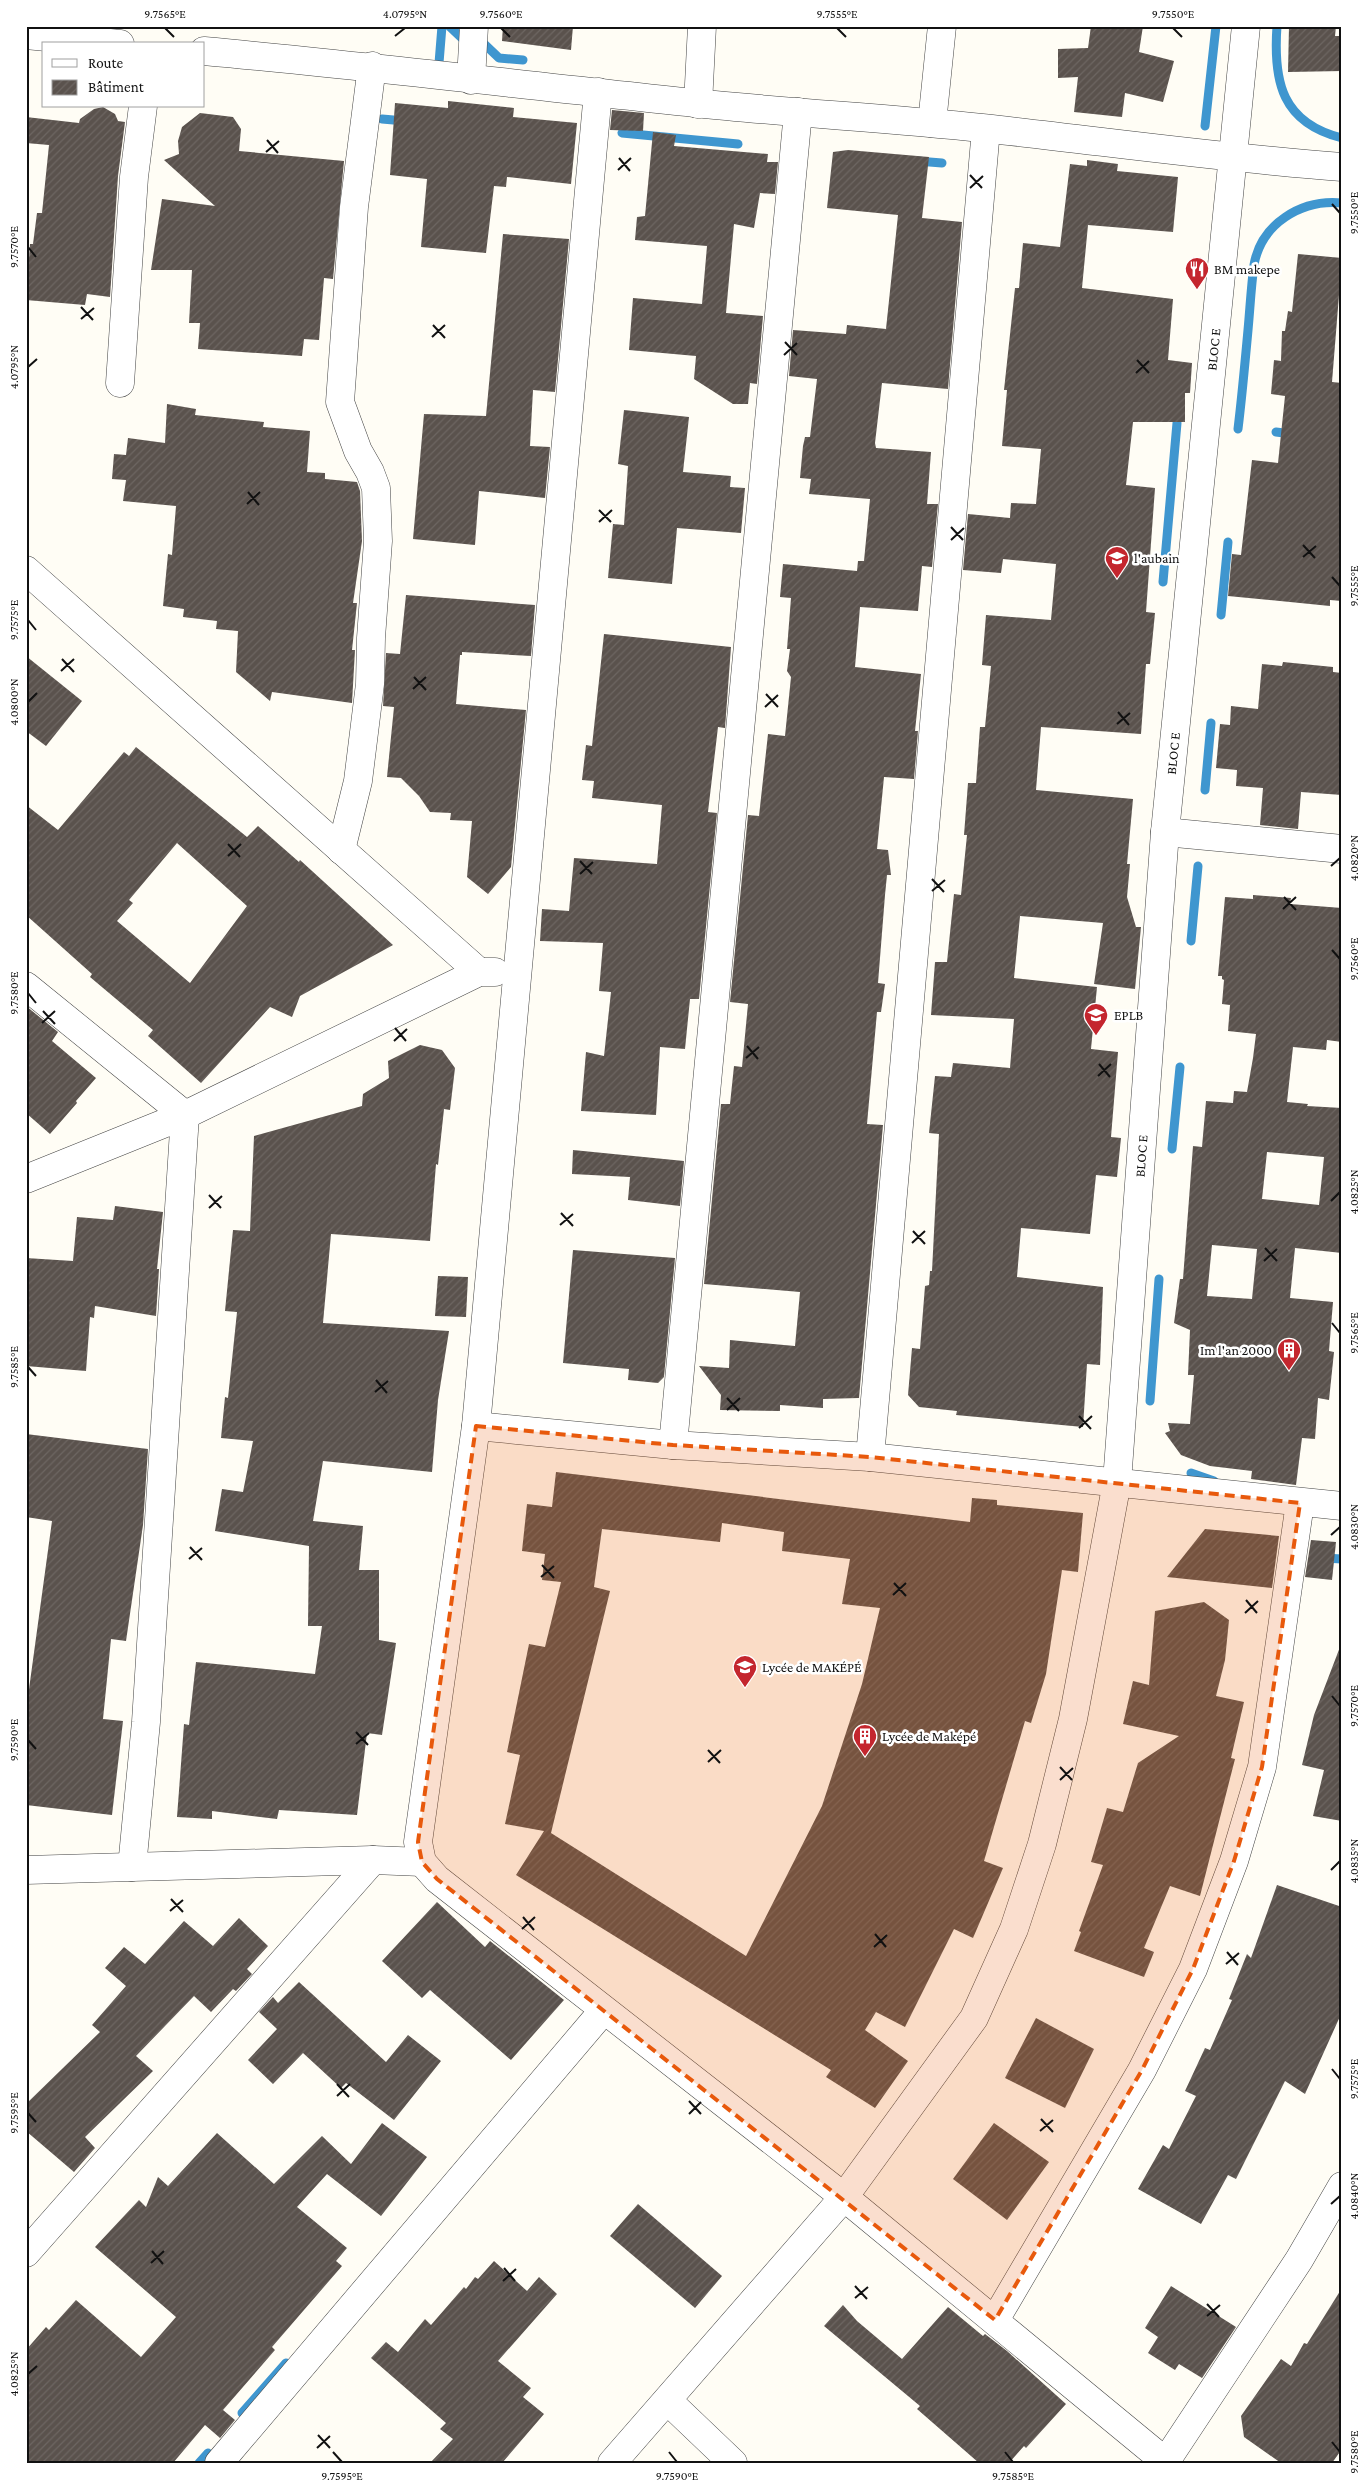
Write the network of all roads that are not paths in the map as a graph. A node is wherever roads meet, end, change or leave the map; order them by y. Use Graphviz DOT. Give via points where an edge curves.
graph roads {
  1 [pos="474,26"];
  2 [pos="702,26"];
  3 [pos="942,26"];
  4 [pos="1246,26"];
  5 [pos="26,35"];
  6 [pos="99,42"];
  7 [pos="205,51"];
  8 [pos="372,66"];
  9 [pos="471,80"];
  10 [pos="598,92"];
  11 [pos="698,104"];
  12 [pos="143,108"];
  13 [pos="798,112"];
  14 [pos="932,123"];
  15 [pos="986,129"];
  16 [pos="1234,159"];
  17 [pos="1342,167"];
  18 [pos="120,382"];
  19 [pos="26,570"];
  20 [pos="1165,832"];
  21 [pos="1342,849"];
  22 [pos="341,850"];
  23 [pos="517,971"];
  24 [pos="479,972"];
  25 [pos="26,986"];
  26 [pos="185,1115"];
  27 [pos="26,1179"];
  28 [pos="476,1426"];
  29 [pos="673,1445"];
  30 [pos="870,1457"];
  31 [pos="1117,1482"];
  32 [pos="1300,1503"];
  33 [pos="1342,1506"];
  34 [pos="373,1860"];
  35 [pos="422,1862"];
  36 [pos="132,1867"];
  37 [pos="26,1870"];
  38 [pos="603,2010"];
  39 [pos="1342,2186"];
  40 [pos="844,2197"];
  41 [pos="26,2253"];
  42 [pos="995,2320"];
  43 [pos="668,2401"];
  44 [pos="1167,2462"];
  45 [pos="219,2463"];
  46 [pos="612,2463"];
  47 [pos="733,2463"];
  1 -- 9 [label="street"];
  2 -- 11 [label="street"];
  3 -- 14 [label="street"];
  4 -- 16 [label="street, BLOC E"];
  5 -- 6 [label="street"];
  7 -- 8 [label="street"];
  8 -- 9 [label="street"];
  8 -- 22 [label="street" via="354,207 340,402 376,488 378,540 369,693 358,781"];
  9 -- 10 [label="street"];
  10 -- 11 [label="street"];
  10 -- 23 [label="street"];
  11 -- 13 [label="street"];
  12 -- 18 [label="street" via="134,177"];
  13 -- 14 [label="street"];
  13 -- 29 [label="street"];
  14 -- 15 [label="street"];
  15 -- 16 [label="street"];
  15 -- 30 [label="street"];
  16 -- 17 [label="street"];
  16 -- 20 [label="street, BLOC E"];
  19 -- 22 [label="street"];
  20 -- 21 [label="street"];
  20 -- 31 [label="street, BLOC E"];
  22 -- 24 [label="street"];
  23 -- 24 [label="street"];
  23 -- 28 [label="street"];
  24 -- 26 [label="street"];
  25 -- 26 [label="street"];
  26 -- 27 [label="street"];
  26 -- 36 [label="street" via="146,1722"];
  28 -- 29 [label="street"];
  28 -- 35 [label="street" via="418,1842"];
  29 -- 30 [label="street"];
  30 -- 31 [label="street"];
  31 -- 32 [label="street"];
  31 -- 40 [label="street, BLOC E" via="1073,1719 1042,1844 1014,1929 974,2018"];
  32 -- 33 [label="street"];
  32 -- 42 [label="street" via="1262,1767 1234,1861 1193,1969 1142,2070"];
  34 -- 35 [label="street"];
  34 -- 36 [label="street"];
  34 -- 41 [label="street"];
  35 -- 38 [label="street" via="437,1879"];
  36 -- 37 [label="street"];
  38 -- 40 [label="street"];
  38 -- 45 [label="street"];
  39 -- 44 [label="street" via="1299,2260"];
  40 -- 42 [label="street"];
  40 -- 43 [label="street, BLOC E"];
  42 -- 44 [label="street"];
  43 -- 46 [label="street, BLOC E"];
  43 -- 47 [label="street"];
}
